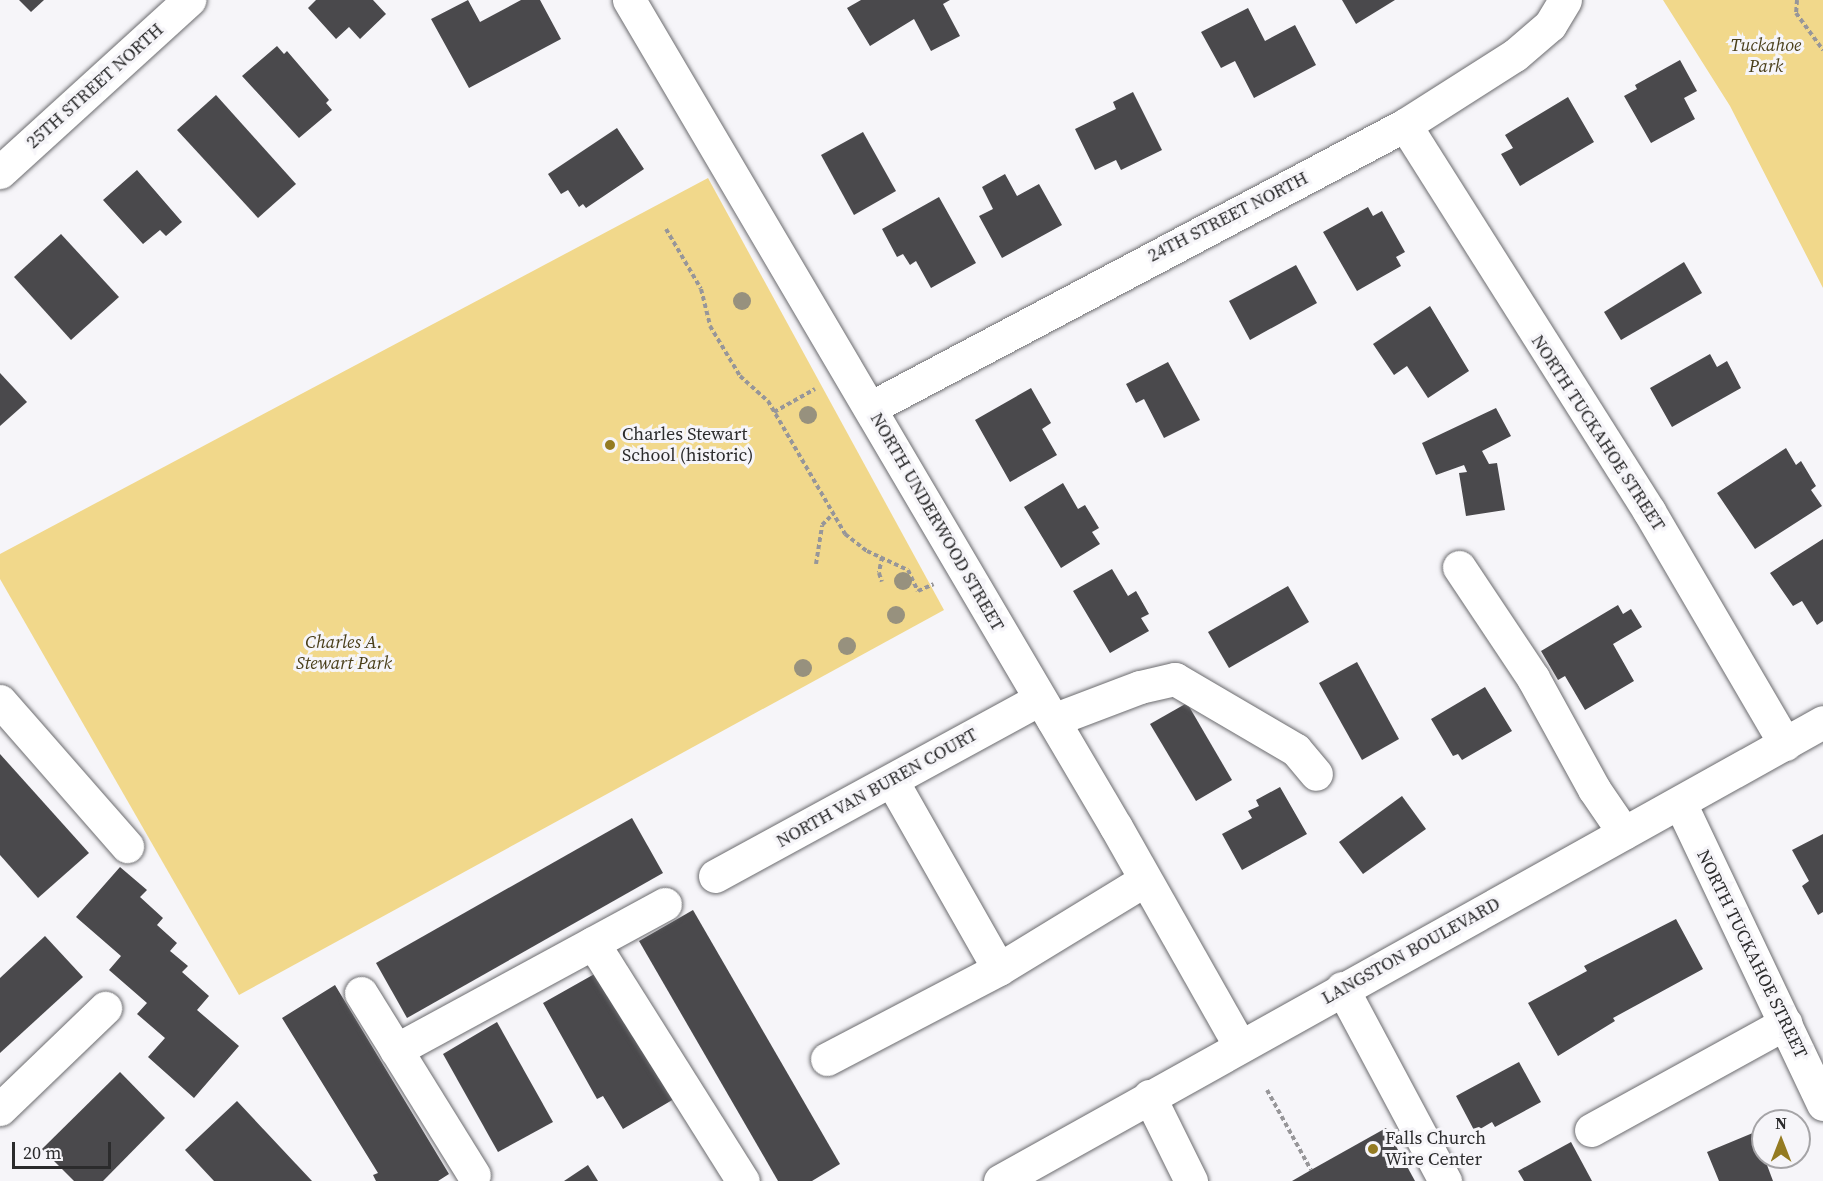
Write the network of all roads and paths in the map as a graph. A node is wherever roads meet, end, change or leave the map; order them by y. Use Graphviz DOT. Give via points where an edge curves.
graph roads {
  1 [pos="189,0"];
  2 [pos="629,0"];
  3 [pos="1565,0"];
  4 [pos="1797,0"];
  5 [pos="1823,50"];
  6 [pos="1405,126"];
  7 [pos="0,172"];
  8 [pos="666,229"];
  9 [pos="815,389"];
  10 [pos="870,408"];
  11 [pos="774,412"];
  12 [pos="832,514"];
  13 [pos="882,557"];
  14 [pos="816,564"];
  15 [pos="1459,567"];
  16 [pos="882,582"];
  17 [pos="937,582"];
  18 [pos="0,701"];
  19 [pos="1046,710"];
  20 [pos="1823,722"];
  21 [pos="1785,744"];
  22 [pos="1316,774"];
  23 [pos="892,781"];
  24 [pos="1680,804"];
  25 [pos="1624,833"];
  26 [pos="127,846"];
  27 [pos="715,876"];
  28 [pos="1146,880"];
  29 [pos="664,904"];
  30 [pos="593,944"];
  31 [pos="999,969"];
  32 [pos="1342,988"];
  33 [pos="360,993"];
  34 [pos="105,1008"];
  35 [pos="1786,1023"];
  36 [pos="1240,1046"];
  37 [pos="396,1050"];
  38 [pos="827,1059"];
  39 [pos="1267,1090"];
  40 [pos="1149,1096"];
  41 [pos="1823,1104"];
  42 [pos="0,1109"];
  43 [pos="1591,1130"];
  44 [pos="1311,1170"];
  45 [pos="474,1175"];
  46 [pos="743,1181"];
  47 [pos="1000,1181"];
  48 [pos="1191,1181"];
  49 [pos="1445,1181"];
  1 -- 7 [label="street, 25TH STREET NORTH"];
  2 -- 10 [label="street, NORTH UNDERWOOD STREET"];
  3 -- 6 [label="street, 24TH STREET NORTH" via="1550,25 1515,55"];
  4 -- 5 [label="path" via="1796,13"];
  6 -- 10 [label="street, 24TH STREET NORTH"];
  6 -- 21 [label="street, NORTH TUCKAHOE STREET" via="1649,511"];
  8 -- 11 [label="path" via="701,289 710,326 740,376 762,394"];
  9 -- 11 [label="path"];
  10 -- 19 [label="street, NORTH UNDERWOOD STREET"];
  11 -- 12 [label="path"];
  12 -- 13 [label="path" via="848,537"];
  12 -- 14 [label="path" via="822,525"];
  13 -- 16 [label="path"];
  13 -- 17 [label="path" via="908,570 918,591"];
  15 -- 25 [label="street" via="1533,678 1594,789"];
  18 -- 26 [label="street"];
  19 -- 22 [label="street, NORTH VAN BUREN COURT" via="1175,679 1296,750"];
  19 -- 23 [label="street, NORTH VAN BUREN COURT"];
  19 -- 28 [label="street, NORTH UNDERWOOD STREET"];
  20 -- 21 [label="street, LANGSTON BOULEVARD"];
  21 -- 24 [label="street, LANGSTON BOULEVARD"];
  23 -- 27 [label="street, NORTH VAN BUREN COURT"];
  23 -- 31 [label="street"];
  24 -- 25 [label="street, LANGSTON BOULEVARD"];
  24 -- 35 [label="street, NORTH TUCKAHOE STREET"];
  25 -- 32 [label="street, LANGSTON BOULEVARD"];
  28 -- 31 [label="street"];
  28 -- 36 [label="street, NORTH UNDERWOOD STREET"];
  29 -- 30 [label="street"];
  30 -- 37 [label="street"];
  30 -- 46 [label="street"];
  31 -- 38 [label="street"];
  32 -- 36 [label="street, LANGSTON BOULEVARD"];
  32 -- 49 [label="street"];
  33 -- 37 [label="street"];
  34 -- 42 [label="street"];
  35 -- 41 [label="street, NORTH TUCKAHOE STREET"];
  35 -- 43 [label="street"];
  36 -- 40 [label="street, LANGSTON BOULEVARD"];
  37 -- 45 [label="street"];
  39 -- 44 [label="path"];
  40 -- 47 [label="street, LANGSTON BOULEVARD"];
  40 -- 48 [label="street"];
}
